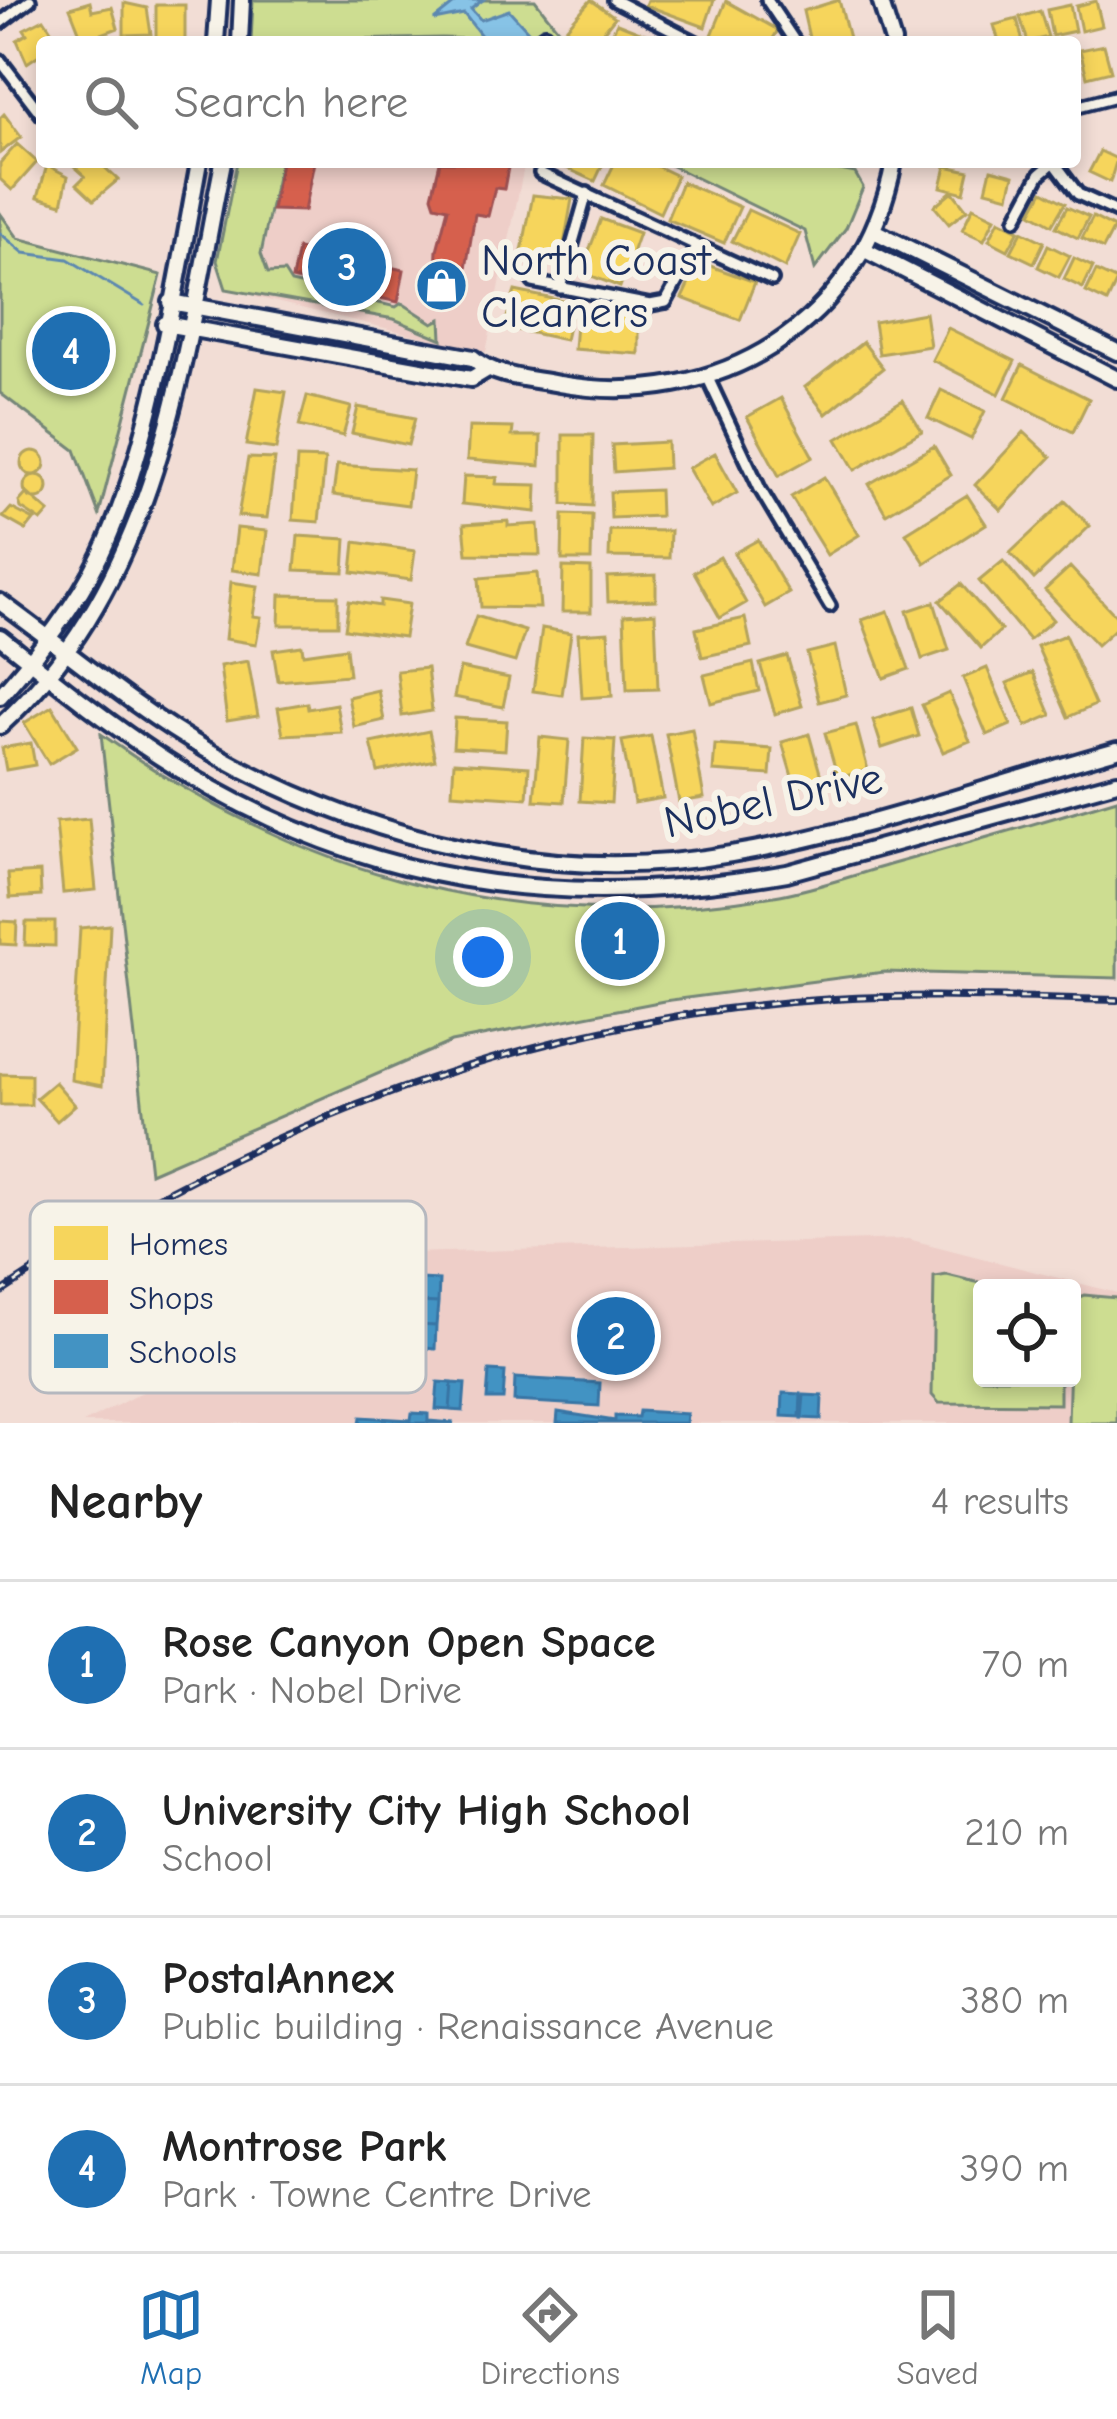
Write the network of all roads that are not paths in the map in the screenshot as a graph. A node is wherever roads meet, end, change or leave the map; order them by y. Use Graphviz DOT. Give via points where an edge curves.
graph roads {
  1 [pos="30,0"];
  2 [pos="220,0"];
  3 [pos="242,0"];
  4 [pos="614,0"];
  5 [pos="767,0"];
  6 [pos="880,0"];
  7 [pos="0,23"];
  8 [pos="545,34"];
  9 [pos="217,36"];
  10 [pos="240,36"];
  11 [pos="542,36"];
  12 [pos="684,36"];
  13 [pos="791,36"];
  14 [pos="891,36"];
  15 [pos="0,60"];
  16 [pos="1117,97"];
  17 [pos="1081,105"];
  18 [pos="36,107"];
  19 [pos="198,168"];
  20 [pos="222,168"];
  21 [pos="892,168"];
  22 [pos="1047,168"];
  23 [pos="1058,168"];
  24 [pos="540,173"];
  25 [pos="586,193"];
  26 [pos="1117,212"];
  27 [pos="1016,219"];
  28 [pos="876,232"];
  29 [pos="695,249"];
  30 [pos="866,251"];
  31 [pos="772,280"];
  32 [pos="533,282"];
  33 [pos="560,288"];
  34 [pos="171,302"];
  35 [pos="194,306"];
  36 [pos="165,324"];
  37 [pos="189,328"];
  38 [pos="1117,352"];
  39 [pos="486,370"];
  40 [pos="707,376"];
  41 [pos="1117,379"];
  42 [pos="0,602"];
  43 [pos="830,606"];
  44 [pos="0,637"];
  45 [pos="48,637"];
  46 [pos="66,648"];
  47 [pos="30,660"];
  48 [pos="48,673"];
  49 [pos="0,696"];
  50 [pos="0,726"];
  51 [pos="1117,750"];
  52 [pos="1117,782"];
  1 -- 7 [label="street"];
  2 -- 9 [label="main road"];
  3 -- 10 [label="main road"];
  4 -- 12 [label="street"];
  5 -- 13 [label="street"];
  6 -- 14 [label="main road"];
  8 -- 11 [label="street"];
  15 -- 18 [label="street"];
  16 -- 17 [label="street"];
  19 -- 34 [label="main road"];
  20 -- 35 [label="main road"];
  21 -- 28 [label="main road"];
  22 -- 27 [label="street"];
  23 -- 26 [label="street" via="1078,194"];
  24 -- 25 [label="street"];
  25 -- 29 [label="street"];
  25 -- 33 [label="street"];
  28 -- 30 [label="main road"];
  28 -- 38 [label="main road"];
  29 -- 31 [label="street"];
  29 -- 33 [label="street" via="668,306"];
  30 -- 40 [label="main road" via="786,337"];
  30 -- 41 [label="main road"];
  32 -- 33 [label="street"];
  34 -- 35 [label="main road"];
  34 -- 36 [label="main road"];
  35 -- 37 [label="main road"];
  35 -- 39 [label="main road" via="473,358"];
  36 -- 37 [label="main road"];
  36 -- 45 [label="main road" via="117,516"];
  37 -- 39 [label="main road" via="471,379"];
  37 -- 46 [label="main road" via="137,530"];
  39 -- 40 [label="main road" via="624,391"];
  40 -- 43 [label="street" via="760,489"];
  42 -- 45 [label="main road, Nobel Drive"];
  44 -- 47 [label="main road, Nobel Drive"];
  45 -- 46 [label="main road, Nobel Drive"];
  45 -- 47 [label="main road"];
  46 -- 48 [label="main road"];
  46 -- 51 [label="main road, Nobel Drive" via="201,746 293,794 420,839 568,865 667,862 783,844"];
  47 -- 48 [label="main road, Nobel Drive"];
  47 -- 49 [label="main road"];
  48 -- 50 [label="main road"];
  48 -- 52 [label="main road, Nobel Drive" via="158,756 307,833 446,877 569,894 660,892 788,873"];
}
